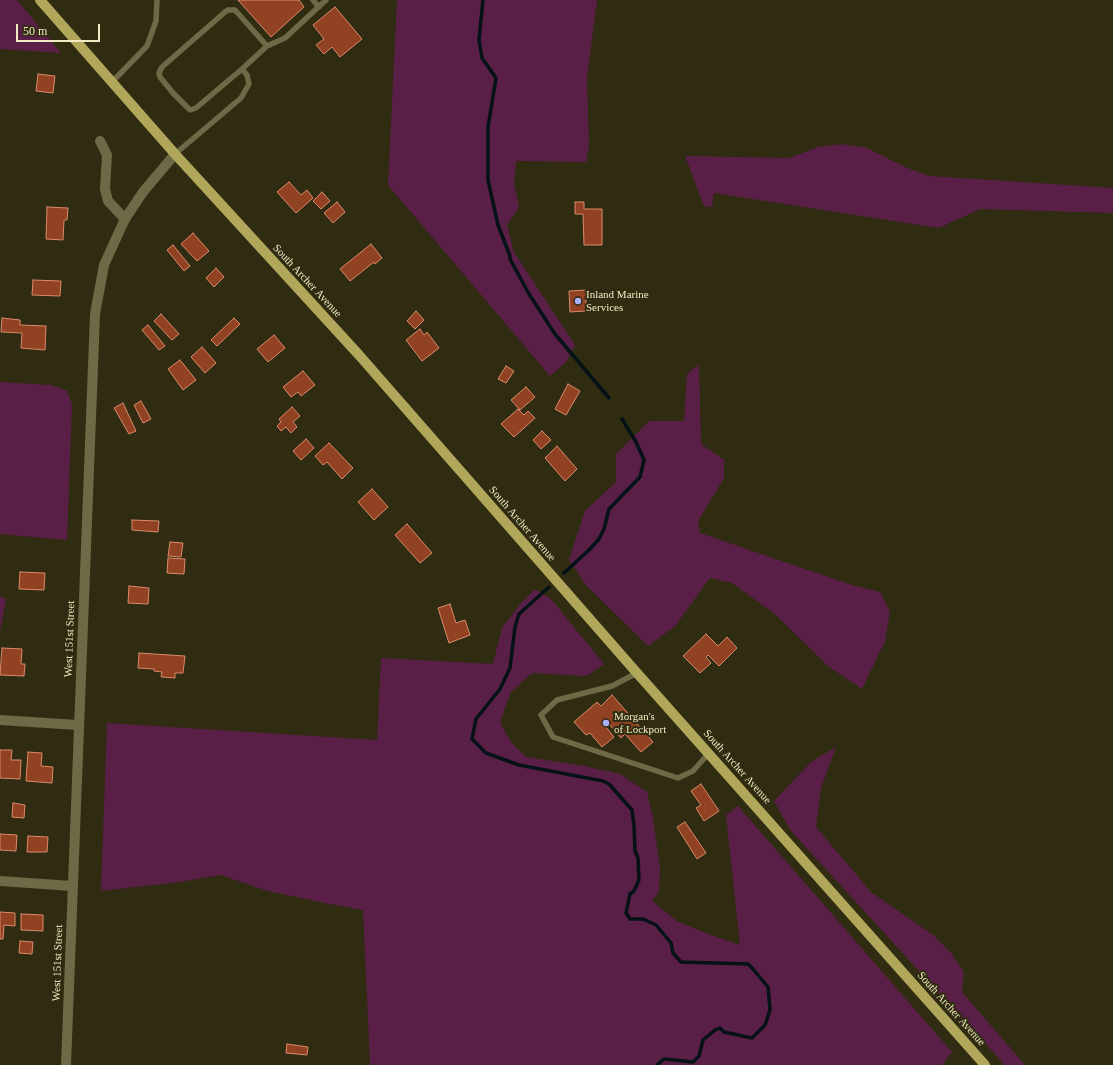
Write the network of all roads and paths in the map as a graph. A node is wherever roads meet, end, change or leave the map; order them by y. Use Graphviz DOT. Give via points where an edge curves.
graph roads {
  1 [pos="40,0"];
  2 [pos="157,0"];
  3 [pos="313,0"];
  4 [pos="326,0"];
  5 [pos="319,7"];
  6 [pos="267,46"];
  7 [pos="242,69"];
  8 [pos="112,82"];
  9 [pos="100,141"];
  10 [pos="175,154"];
  11 [pos="125,219"];
  12 [pos="637,673"];
  13 [pos="0,720"];
  14 [pos="78,725"];
  15 [pos="709,753"];
  16 [pos="0,881"];
  17 [pos="72,886"];
  18 [pos="66,1065"];
  19 [pos="984,1065"];
  1 -- 8 [label="main road, South Archer Avenue"];
  2 -- 8 [label="lane" via="156,21 146,46"];
  3 -- 5 [label="lane"];
  4 -- 5 [label="lane"];
  5 -- 6 [label="lane" via="285,38"];
  6 -- 7 [label="lane"];
  6 -- 7 [label="lane" via="235,10 228,10 162,67 159,73 173,93 190,110 196,108"];
  7 -- 10 [label="lane" via="249,84 241,98"];
  8 -- 10 [label="main road, South Archer Avenue"];
  9 -- 11 [label="street" via="107,155 104,189 108,201"];
  10 -- 11 [label="street, West 151st Street" via="143,192"];
  10 -- 12 [label="main road, South Archer Avenue" via="359,355"];
  11 -- 14 [label="street, West 151st Street" via="104,265 95,314"];
  12 -- 15 [label="main road, South Archer Avenue"];
  12 -- 15 [label="lane" via="612,686 557,700 541,715 553,737 678,778 693,771"];
  13 -- 14 [label="street"];
  14 -- 17 [label="street, West 151st Street"];
  15 -- 19 [label="main road, South Archer Avenue"];
  16 -- 17 [label="street"];
  17 -- 18 [label="street, West 151st Street"];
}
